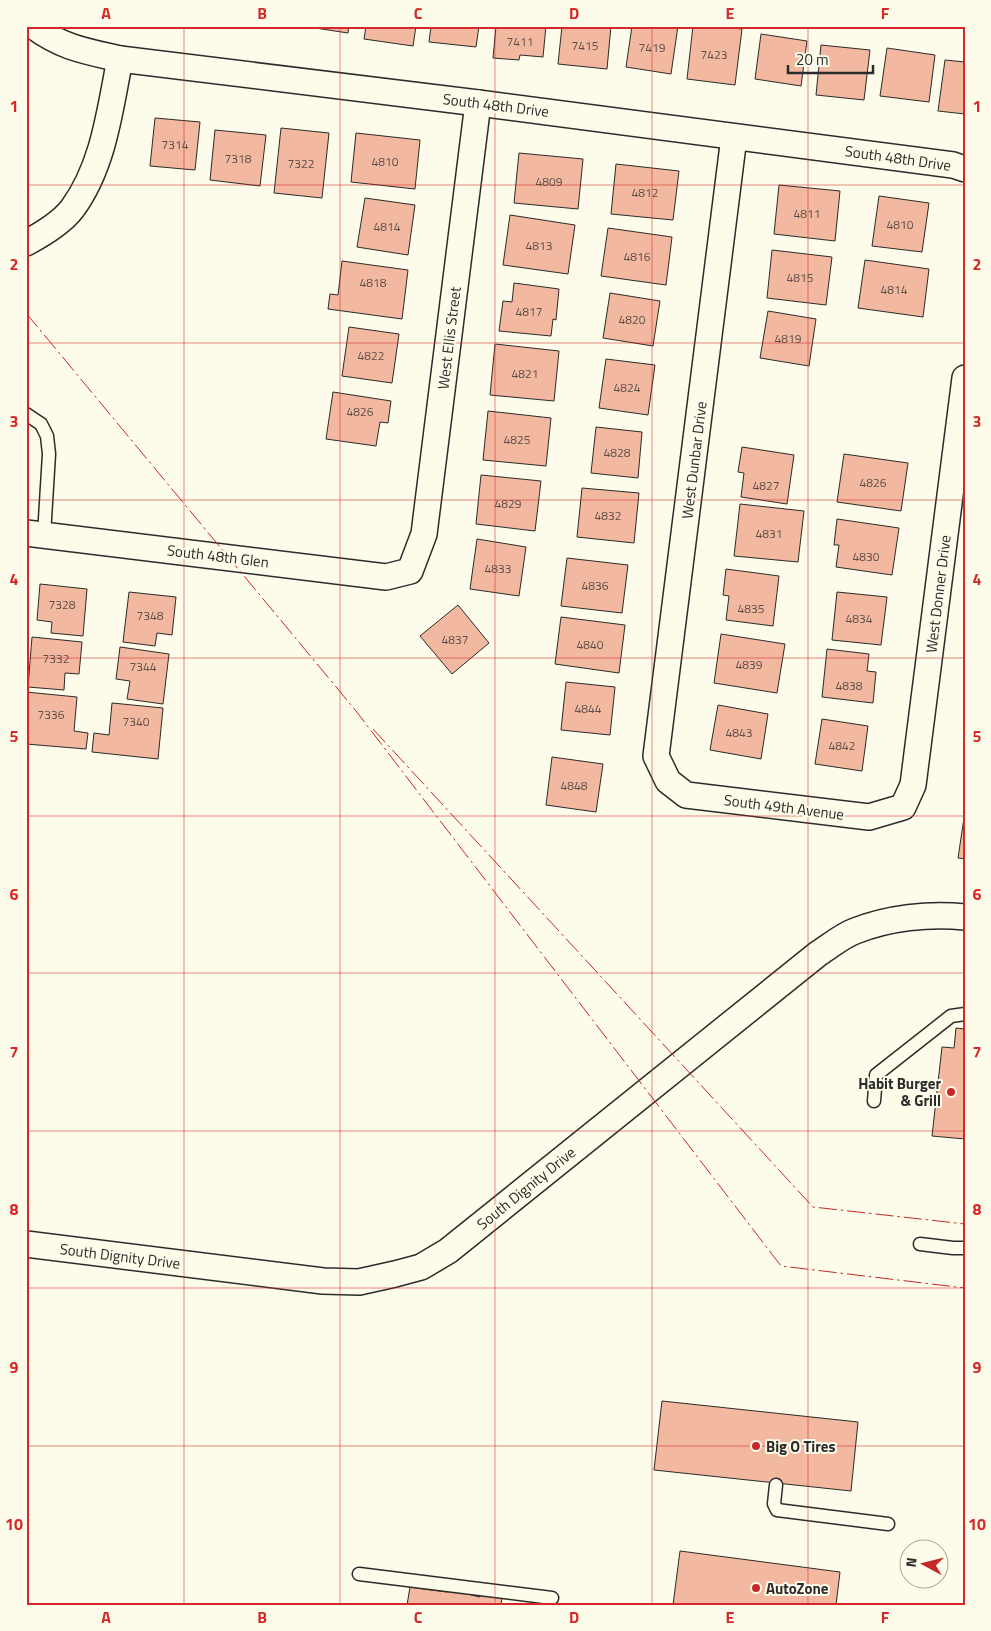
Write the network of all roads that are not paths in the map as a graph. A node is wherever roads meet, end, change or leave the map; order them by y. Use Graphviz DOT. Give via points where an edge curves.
graph roads {
  1 [pos="33,26"];
  2 [pos="120,59"];
  3 [pos="478,103"];
  4 [pos="734,137"];
  5 [pos="965,169"];
  6 [pos="26,244"];
  7 [pos="965,378"];
  8 [pos="26,414"];
  9 [pos="963,414"];
  10 [pos="35,534"];
  11 [pos="410,571"];
  12 [pos="668,781"];
  13 [pos="903,807"];
  14 [pos="965,917"];
  15 [pos="965,1014"];
  16 [pos="874,1100"];
  17 [pos="26,1244"];
  18 [pos="920,1244"];
  19 [pos="965,1248"];
  20 [pos="776,1485"];
  21 [pos="888,1524"];
  22 [pos="359,1574"];
  23 [pos="552,1598"];
  1 -- 2 [label="street, South 48th Drive" via="59,43"];
  2 -- 3 [label="street, South 48th Drive"];
  2 -- 6 [label="street" via="103,142 87,183 72,210"];
  3 -- 4 [label="street, South 48th Drive"];
  3 -- 11 [label="street, West Ellis Street" via="424,534"];
  4 -- 5 [label="street, South 48th Drive"];
  4 -- 12 [label="street, West Dunbar Drive" via="656,756"];
  7 -- 9 [label="street, West Donner Drive"];
  8 -- 10 [label="lane" via="41,424 47,436 49,454"];
  9 -- 13 [label="street, West Donner Drive" via="913,785"];
  10 -- 11 [label="street, South 48th Glen" via="386,577"];
  12 -- 13 [label="street, South 49th Avenue" via="686,796 869,817"];
  14 -- 17 [label="street, South Dignity Drive" via="922,916 887,922 854,932 819,953 448,1251 421,1266 358,1282 323,1281"];
  15 -- 16 [label="lane" via="951,1016 876,1075"];
  18 -- 19 [label="lane"];
  20 -- 21 [label="lane" via="774,1504 777,1510"];
  22 -- 23 [label="lane"];
}
